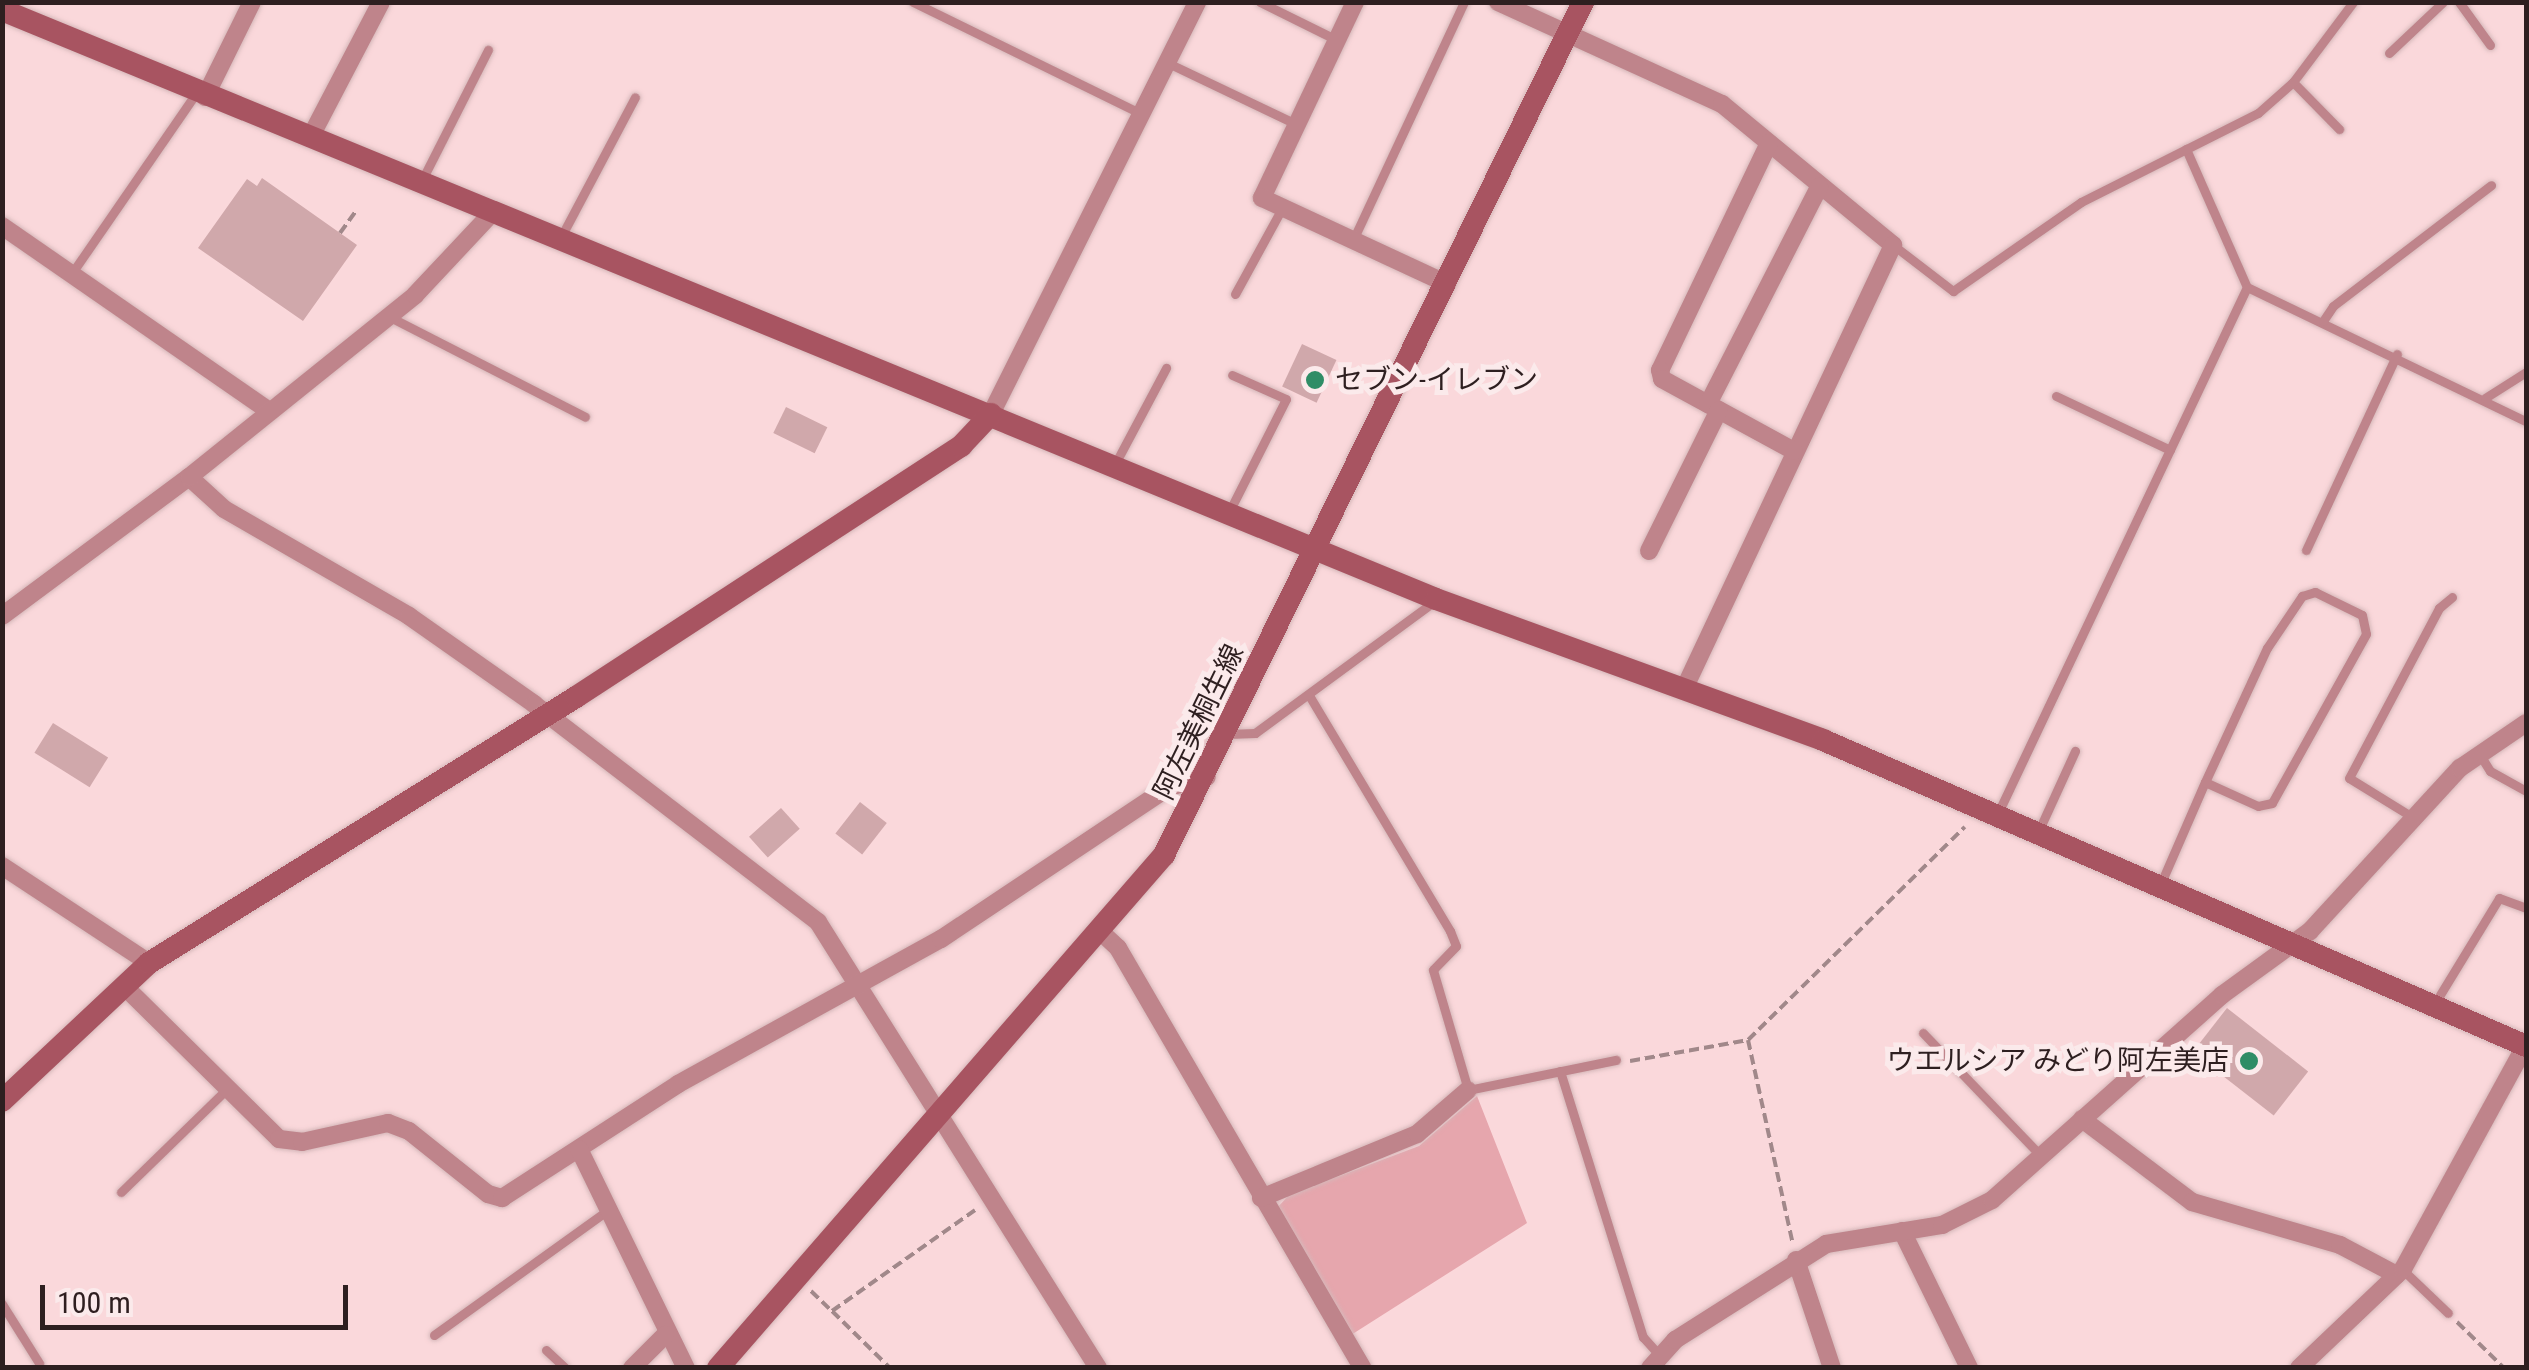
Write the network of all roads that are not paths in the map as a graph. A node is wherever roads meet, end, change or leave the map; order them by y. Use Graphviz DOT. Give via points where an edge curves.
graph roads {
  1 [pos="252,2"];
  2 [pos="913,2"];
  3 [pos="1197,2"];
  4 [pos="1260,2"];
  5 [pos="1355,2"];
  6 [pos="1464,2"];
  7 [pos="1498,2"];
  8 [pos="1582,2"];
  9 [pos="2353,2"];
  10 [pos="2443,2"];
  11 [pos="2459,2"];
  12 [pos="373,5"];
  13 [pos="2,10"];
  14 [pos="1568,34"];
  15 [pos="1337,40"];
  16 [pos="2490,45"];
  17 [pos="488,50"];
  18 [pos="2390,53"];
  19 [pos="1166,62"];
  20 [pos="2292,82"];
  21 [pos="200,95"];
  22 [pos="635,97"];
  23 [pos="1140,112"];
  24 [pos="1296,124"];
  25 [pos="2339,129"];
  26 [pos="310,138"];
  27 [pos="1769,143"];
  28 [pos="2186,149"];
  29 [pos="420,182"];
  30 [pos="2491,185"];
  31 [pos="1820,188"];
  32 [pos="1282,208"];
  33 [pos="494,211"];
  34 [pos="2,226"];
  35 [pos="561,237"];
  36 [pos="1352,241"];
  37 [pos="1893,245"];
  38 [pos="74,270"];
  39 [pos="1447,284"];
  40 [pos="2247,287"];
  41 [pos="1235,294"];
  42 [pos="387,316"];
  43 [pos="2324,320"];
  44 [pos="2396,354"];
  45 [pos="1166,368"];
  46 [pos="2526,372"];
  47 [pos="1232,375"];
  48 [pos="2056,396"];
  49 [pos="2485,398"];
  50 [pos="1714,407"];
  51 [pos="268,410"];
  52 [pos="991,414"];
  53 [pos="585,418"];
  54 [pos="2526,421"];
  55 [pos="1794,450"];
  56 [pos="2170,450"];
  57 [pos="1114,466"];
  58 [pos="189,477"];
  59 [pos="1229,513"];
  60 [pos="1649,550"];
  61 [pos="2306,550"];
  62 [pos="1317,551"];
  63 [pos="2452,597"];
  64 [pos="1436,599"];
  65 [pos="2,616"];
  66 [pos="1684,689"];
  67 [pos="1310,697"];
  68 [pos="548,716"];
  69 [pos="2526,723"];
  70 [pos="1228,734"];
  71 [pos="2074,750"];
  72 [pos="2478,753"];
  73 [pos="1207,778"];
  74 [pos="2205,782"];
  75 [pos="2526,790"];
  76 [pos="1987,809"];
  77 [pos="2414,818"];
  78 [pos="2038,831"];
  79 [pos="2,866"];
  80 [pos="2161,883"];
  81 [pos="2526,908"];
  82 [pos="1102,933"];
  83 [pos="2291,942"];
  84 [pos="149,963"];
  85 [pos="858,984"];
  86 [pos="124,986"];
  87 [pos="2434,1005"];
  88 [pos="1923,1034"];
  89 [pos="2526,1046"];
  90 [pos="1616,1060"];
  91 [pos="1560,1071"];
  92 [pos="226,1090"];
  93 [pos="1468,1090"];
  94 [pos="2,1101"];
  95 [pos="940,1113"];
  96 [pos="2082,1120"];
  97 [pos="579,1150"];
  98 [pos="2042,1158"];
  99 [pos="121,1192"];
  100 [pos="1260,1198"];
  101 [pos="608,1210"];
  102 [pos="1902,1231"];
  103 [pos="1796,1260"];
  104 [pos="2400,1272"];
  105 [pos="2,1304"];
  106 [pos="2448,1313"];
  107 [pos="434,1335"];
  108 [pos="665,1335"];
  109 [pos="546,1350"];
  110 [pos="1655,1361"];
  111 [pos="39,1362"];
  112 [pos="565,1368"];
  113 [pos="632,1368"];
  114 [pos="686,1368"];
  115 [pos="718,1368"];
  116 [pos="1098,1368"];
  117 [pos="1362,1368"];
  118 [pos="1832,1368"];
  119 [pos="1969,1368"];
  120 [pos="2299,1368"];
  1 -- 21 [label="street"];
  2 -- 23 [label="lane"];
  3 -- 19 [label="street"];
  4 -- 15 [label="lane"];
  5 -- 15 [label="street"];
  6 -- 36 [label="lane"];
  7 -- 14 [label="street"];
  8 -- 14 [label="street, 阿左美桐生線"];
  9 -- 20 [label="lane"];
  10 -- 18 [label="lane"];
  11 -- 16 [label="lane"];
  12 -- 26 [label="street"];
  13 -- 21 [label="street"];
  14 -- 27 [label="street" via="1722,104"];
  14 -- 39 [label="street, 阿左美桐生線"];
  15 -- 24 [label="street"];
  17 -- 29 [label="lane"];
  19 -- 23 [label="street"];
  19 -- 24 [label="lane"];
  20 -- 25 [label="lane"];
  20 -- 28 [label="lane" via="2258,114"];
  21 -- 26 [label="street"];
  21 -- 38 [label="lane"];
  22 -- 35 [label="lane"];
  23 -- 52 [label="street"];
  24 -- 32 [label="street" via="1262,198"];
  26 -- 29 [label="street"];
  27 -- 31 [label="street"];
  27 -- 50 [label="street" via="1660,360 1662,378"];
  28 -- 37 [label="lane" via="2081,202 1952,291"];
  28 -- 40 [label="lane"];
  29 -- 33 [label="street"];
  30 -- 43 [label="lane" via="2333,306"];
  31 -- 37 [label="street"];
  31 -- 50 [label="street"];
  32 -- 36 [label="street"];
  32 -- 41 [label="lane"];
  33 -- 35 [label="street"];
  33 -- 42 [label="street"];
  34 -- 38 [label="street"];
  35 -- 52 [label="street"];
  36 -- 39 [label="street"];
  37 -- 55 [label="street"];
  38 -- 51 [label="street"];
  39 -- 62 [label="street, 阿左美桐生線"];
  40 -- 43 [label="lane"];
  40 -- 56 [label="lane"];
  42 -- 51 [label="street"];
  42 -- 53 [label="lane"];
  43 -- 44 [label="lane"];
  44 -- 49 [label="lane"];
  44 -- 61 [label="lane"];
  45 -- 57 [label="lane"];
  46 -- 49 [label="lane"];
  47 -- 59 [label="lane" via="1286,399"];
  48 -- 56 [label="lane"];
  49 -- 54 [label="lane"];
  50 -- 55 [label="street"];
  50 -- 60 [label="street"];
  51 -- 58 [label="street"];
  52 -- 57 [label="street"];
  52 -- 68 [label="street" via="961,446"];
  55 -- 66 [label="street"];
  56 -- 76 [label="lane"];
  57 -- 59 [label="street"];
  58 -- 65 [label="street"];
  58 -- 68 [label="street" via="224,509 409,616"];
  59 -- 62 [label="street"];
  62 -- 64 [label="street"];
  62 -- 70 [label="street, 阿左美桐生線"];
  63 -- 77 [label="lane" via="2439,608 2350,778"];
  64 -- 66 [label="street"];
  64 -- 67 [label="lane"];
  66 -- 76 [label="street"];
  67 -- 70 [label="lane" via="1255,732"];
  67 -- 93 [label="lane" via="1450,930 1456,946 1434,970"];
  68 -- 84 [label="street"];
  68 -- 85 [label="street" via="807,912"];
  69 -- 72 [label="street"];
  70 -- 73 [label="street, 阿左美桐生線"];
  71 -- 78 [label="lane"];
  72 -- 75 [label="lane" via="2490,771"];
  72 -- 77 [label="street"];
  73 -- 82 [label="street, 阿左美桐生線" via="1164,855"];
  73 -- 85 [label="street" via="1169,787 941,939"];
  74 -- 74 [label="lane" via="2268,648 2302,596 2315,592 2362,614 2366,634 2272,803 2258,806"];
  74 -- 80 [label="lane"];
  76 -- 78 [label="street"];
  77 -- 83 [label="street" via="2361,880"];
  78 -- 80 [label="street"];
  79 -- 84 [label="street"];
  80 -- 83 [label="street"];
  81 -- 87 [label="lane" via="2498,898"];
  82 -- 95 [label="street, 阿左美桐生線"];
  82 -- 100 [label="street" via="1118,948"];
  83 -- 87 [label="street"];
  83 -- 96 [label="street"];
  84 -- 86 [label="street"];
  85 -- 95 [label="street"];
  85 -- 97 [label="street" via="697,1072"];
  86 -- 92 [label="street"];
  86 -- 94 [label="street"];
  87 -- 89 [label="street"];
  88 -- 98 [label="lane"];
  89 -- 104 [label="street"];
  90 -- 91 [label="lane"];
  91 -- 93 [label="lane"];
  91 -- 110 [label="lane" via="1642,1338"];
  92 -- 97 [label="street" via="288,1142 377,1122 398,1126 496,1198"];
  92 -- 99 [label="lane"];
  93 -- 100 [label="street" via="1417,1134"];
  95 -- 115 [label="street, 阿左美桐生線"];
  95 -- 116 [label="street"];
  96 -- 98 [label="street"];
  96 -- 104 [label="street" via="2192,1202 2340,1245"];
  97 -- 101 [label="street"];
  98 -- 102 [label="street" via="1970,1214"];
  100 -- 117 [label="street"];
  101 -- 107 [label="lane"];
  101 -- 108 [label="street"];
  102 -- 103 [label="street" via="1826,1244"];
  102 -- 119 [label="street"];
  103 -- 110 [label="street"];
  103 -- 118 [label="street"];
  104 -- 106 [label="lane"];
  104 -- 120 [label="street"];
  105 -- 111 [label="lane"];
  108 -- 113 [label="street"];
  108 -- 114 [label="street"];
  109 -- 112 [label="lane"];
}
